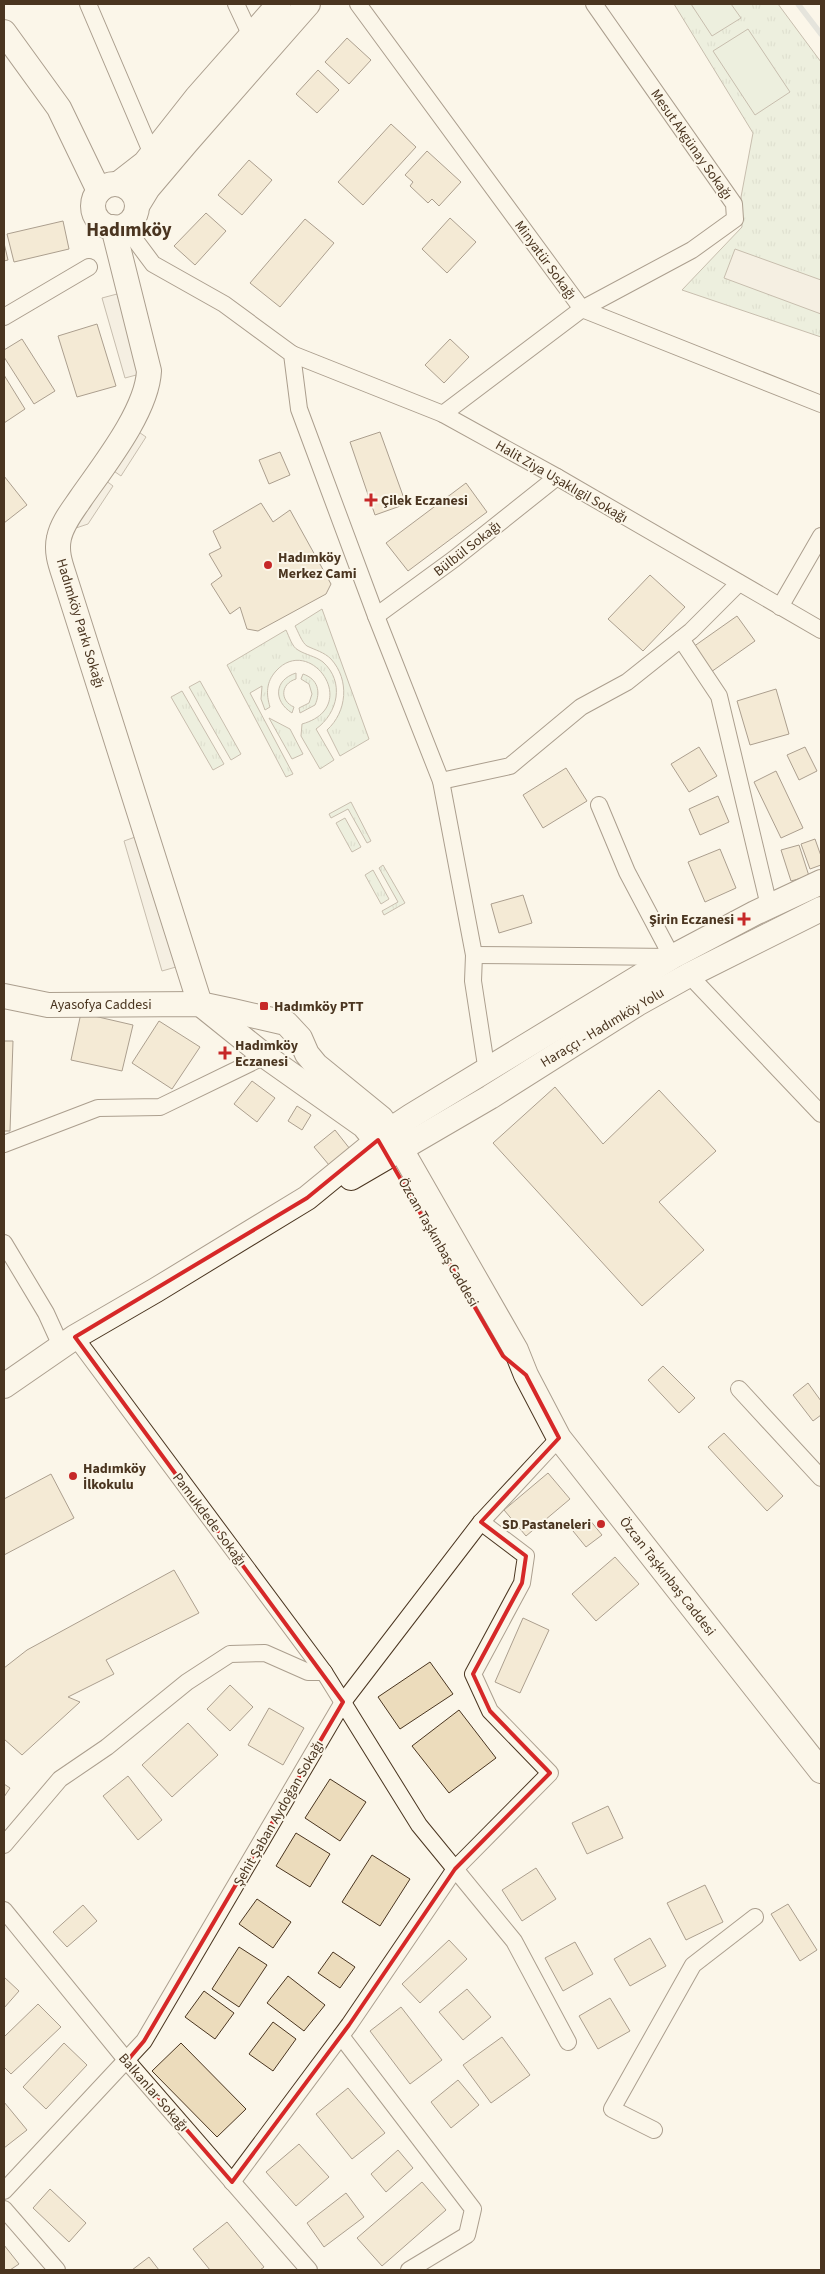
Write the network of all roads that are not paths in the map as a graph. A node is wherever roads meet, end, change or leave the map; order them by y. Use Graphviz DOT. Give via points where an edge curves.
graph roads {
  1 [pos="88,4"];
  2 [pos="236,4"];
  3 [pos="279,4"];
  4 [pos="308,4"];
  5 [pos="358,4"];
  6 [pos="594,4"];
  7 [pos="4,32"];
  8 [pos="251,36"];
  9 [pos="152,154"];
  10 [pos="108,187"];
  11 [pos="137,206"];
  12 [pos="118,226"];
  13 [pos="89,267"];
  14 [pos="582,309"];
  15 [pos="4,317"];
  16 [pos="292,354"];
  17 [pos="821,404"];
  18 [pos="443,414"];
  19 [pos="557,477"];
  20 [pos="821,536"];
  21 [pos="739,583"];
  22 [pos="780,607"];
  23 [pos="376,616"];
  24 [pos="821,630"];
  25 [pos="680,639"];
  26 [pos="441,781"];
  27 [pos="599,804"];
  28 [pos="821,882"];
  29 [pos="769,906"];
  30 [pos="821,909"];
  31 [pos="474,955"];
  32 [pos="672,958"];
  33 [pos="690,975"];
  34 [pos="4,996"];
  35 [pos="200,1004"];
  36 [pos="265,1056"];
  37 [pos="487,1072"];
  38 [pos="821,1114"];
  39 [pos="4,1144"];
  40 [pos="390,1144"];
  41 [pos="4,1243"];
  42 [pos="68,1341"];
  43 [pos="4,1386"];
  44 [pos="739,1389"];
  45 [pos="559,1438"];
  46 [pos="821,1478"];
  47 [pos="482,1522"];
  48 [pos="324,1672"];
  49 [pos="343,1702"];
  50 [pos="821,1770"];
  51 [pos="4,1845"];
  52 [pos="455,1869"];
  53 [pos="4,1910"];
  54 [pos="755,1917"];
  55 [pos="341,2036"];
  56 [pos="568,2042"];
  57 [pos="127,2061"];
  58 [pos="654,2130"];
  59 [pos="232,2182"];
  60 [pos="4,2191"];
  61 [pos="4,2209"];
  62 [pos="57,2270"];
  63 [pos="309,2270"];
  64 [pos="409,2270"];
  1 -- 9 [label="street"];
  2 -- 8 [label="street"];
  3 -- 8 [label="street"];
  4 -- 11 [label="street" via="148,188"];
  5 -- 14 [label="street, Minyatür Sokağı"];
  6 -- 14 [label="street, Mesut Akgünay Sokağı" via="734,204 735,219 692,250"];
  7 -- 10 [label="street" via="59,108"];
  8 -- 9 [label="street"];
  9 -- 10 [label="street" via="145,163"];
  10 -- 11 [label="street" via="129,189"];
  10 -- 12 [label="street" via="95,196 93,210 100,222"];
  11 -- 12 [label="street" via="132,219"];
  12 -- 16 [label="street, Halit Ziya Uşaklıgil Sokağı" via="153,264 224,304"];
  12 -- 35 [label="street, Hadımköy Parkı Sokağı" via="149,371 148,384 130,424 63,524 59,554"];
  13 -- 15 [label="street"];
  14 -- 17 [label="street, Minyatür Sokağı"];
  14 -- 18 [label="street, Mesut Akgünay Sokağı"];
  16 -- 18 [label="street, Halit Ziya Uşaklıgil Sokağı"];
  16 -- 23 [label="street" via="299,409"];
  18 -- 19 [label="street, Halit Ziya Uşaklıgil Sokağı"];
  19 -- 21 [label="street, Halit Ziya Uşaklıgil Sokağı"];
  19 -- 23 [label="street, Bülbül Sokağı"];
  20 -- 22 [label="street"];
  21 -- 22 [label="street, Halit Ziya Uşaklıgil Sokağı"];
  21 -- 25 [label="street"];
  22 -- 24 [label="street, Halit Ziya Uşaklıgil Sokağı"];
  23 -- 26 [label="street"];
  25 -- 26 [label="street" via="627,682 581,707 510,766"];
  25 -- 29 [label="street" via="719,696"];
  26 -- 31 [label="street"];
  27 -- 32 [label="street" via="627,872"];
  28 -- 29 [label="street"];
  29 -- 32 [label="street"];
  30 -- 33 [label="street, Haraççı - Hadımköy Yolu"];
  31 -- 32 [label="street"];
  31 -- 37 [label="street" via="473,981"];
  32 -- 33 [label="street"];
  32 -- 37 [label="street"];
  33 -- 38 [label="street"];
  33 -- 40 [label="street, Haraççı - Hadımköy Yolu"];
  34 -- 35 [label="street, Ayasofya Caddesi" via="48,1005"];
  35 -- 36 [label="street"];
  35 -- 40 [label="street, Ayasofya Caddesi" via="286,1023 300,1038 316,1065 381,1118"];
  36 -- 39 [label="street" via="160,1107 98,1108"];
  36 -- 40 [label="street"];
  37 -- 40 [label="street"];
  40 -- 42 [label="street" via="349,1180 306,1198"];
  40 -- 45 [label="street, Özcan Taşkınbaş Caddesi" via="516,1350"];
  41 -- 42 [label="street, Pamukdede Sokağı" via="46,1313"];
  42 -- 43 [label="street"];
  42 -- 48 [label="street, Pamukdede Sokağı"];
  44 -- 46 [label="street"];
  45 -- 47 [label="street, Şehit Şaban Aydoğan Sokağı"];
  45 -- 50 [label="street, Özcan Taşkınbaş Caddesi"];
  47 -- 49 [label="street, Şehit Şaban Aydoğan Sokağı"];
  47 -- 52 [label="street" via="526,1556 522,1583 473,1674 490,1710 550,1773"];
  48 -- 49 [label="street, Pamukdede Sokağı"];
  48 -- 51 [label="street" via="308,1672 265,1653 230,1654 187,1682 107,1748 60,1779"];
  49 -- 52 [label="street, Pamukdede Sokağı" via="419,1825"];
  49 -- 57 [label="street, Şehit Şaban Aydoğan Sokağı" via="144,2041"];
  52 -- 55 [label="street"];
  52 -- 56 [label="street, Pamukdede Sokağı" via="514,1941"];
  53 -- 57 [label="street, Balkanlar Sokağı"];
  54 -- 58 [label="street" via="693,1965 612,2109"];
  55 -- 59 [label="street"];
  55 -- 64 [label="street" via="472,2209 467,2235"];
  57 -- 59 [label="street, Balkanlar Sokağı"];
  57 -- 60 [label="street, Şehit Şaban Aydoğan Sokağı"];
  59 -- 63 [label="street, Balkanlar Sokağı"];
  61 -- 62 [label="street"];
}
